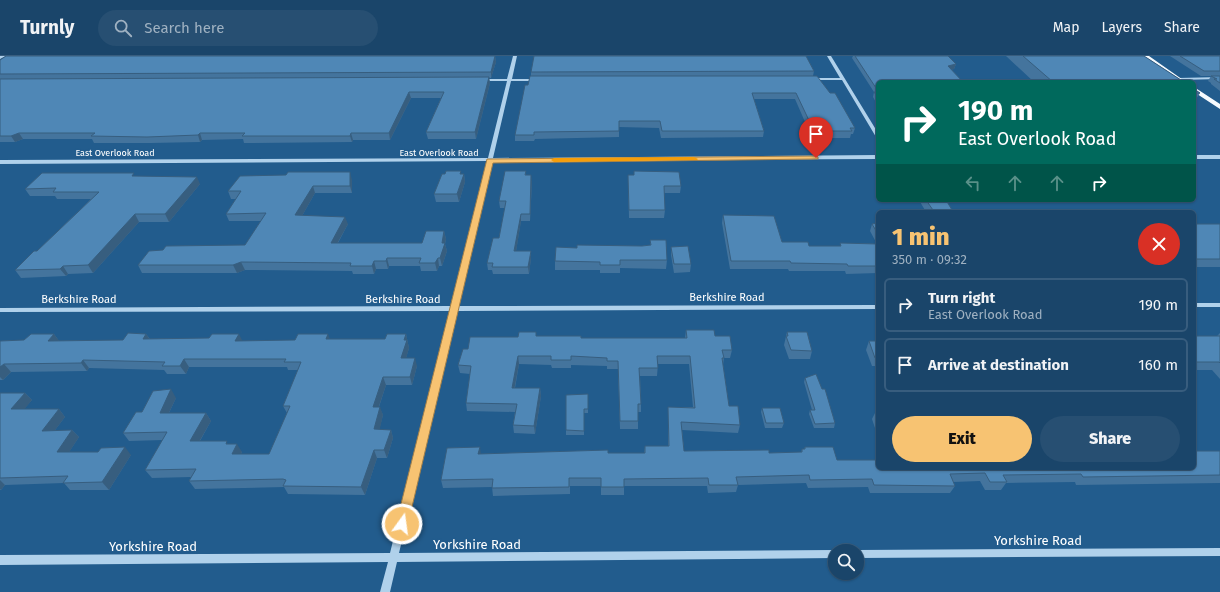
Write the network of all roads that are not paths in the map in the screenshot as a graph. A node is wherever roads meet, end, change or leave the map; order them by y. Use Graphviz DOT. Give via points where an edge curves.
graph roads {
  1 [pos="515,56"];
  2 [pos="828,56"];
  3 [pos="1145,56"];
  4 [pos="1220,78"];
  5 [pos="804,79"];
  6 [pos="842,79"];
  7 [pos="471,80"];
  8 [pos="509,80"];
  9 [pos="546,80"];
  10 [pos="1181,80"];
  11 [pos="1196,90"];
  12 [pos="1220,107"];
  13 [pos="876,134"];
  14 [pos="1196,157"];
  15 [pos="1220,157"];
  16 [pos="876,158"];
  17 [pos="490,161"];
  18 [pos="0,162"];
  19 [pos="1196,305"];
  20 [pos="1220,305"];
  21 [pos="876,307"];
  22 [pos="0,310"];
  23 [pos="455,310"];
  24 [pos="1220,552"];
  25 [pos="828,554"];
  26 [pos="864,554"];
  27 [pos="394,557"];
  28 [pos="0,560"];
  29 [pos="385,592"];
  1 -- 8 [label="street"];
  2 -- 6 [label="street"];
  3 -- 10 [label="main road"];
  4 -- 10 [label="street"];
  5 -- 6 [label="street"];
  6 -- 13 [label="street"];
  7 -- 8 [label="street"];
  8 -- 9 [label="street"];
  8 -- 17 [label="street"];
  11 -- 12 [label="main road"];
  14 -- 15 [label="street"];
  16 -- 17 [label="street, East Overlook Road"];
  17 -- 18 [label="street, East Overlook Road"];
  17 -- 23 [label="street"];
  19 -- 20 [label="street"];
  21 -- 23 [label="street, Berkshire Road"];
  22 -- 23 [label="street, Berkshire Road"];
  23 -- 27 [label="street"];
  24 -- 26 [label="street, Yorkshire Road"];
  25 -- 27 [label="street, Yorkshire Road"];
  27 -- 28 [label="street, Yorkshire Road"];
  27 -- 29 [label="street"];
}
